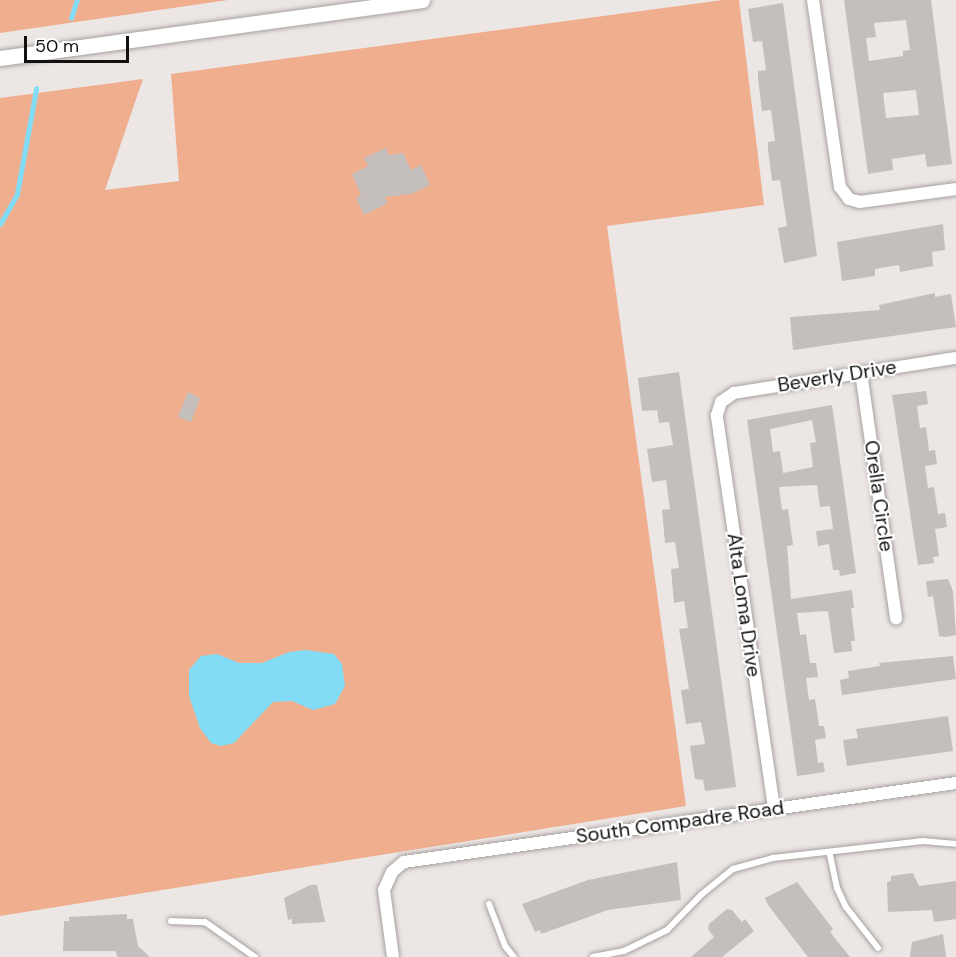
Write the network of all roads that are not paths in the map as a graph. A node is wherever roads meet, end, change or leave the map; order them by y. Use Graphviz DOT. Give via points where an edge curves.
graph roads {
  1 [pos="422,0"];
  2 [pos="813,0"];
  3 [pos="0,58"];
  4 [pos="956,189"];
  5 [pos="956,358"];
  6 [pos="861,372"];
  7 [pos="721,402"];
  8 [pos="896,620"];
  9 [pos="956,783"];
  10 [pos="774,808"];
  11 [pos="956,844"];
  12 [pos="830,855"];
  13 [pos="489,904"];
  14 [pos="171,921"];
  15 [pos="879,948"];
  16 [pos="255,957"];
  17 [pos="393,957"];
  18 [pos="514,957"];
  19 [pos="593,957"];
  1 -- 3 [label="street"];
  2 -- 4 [label="street" via="840,187 849,199 860,202"];
  5 -- 6 [label="street, Beverly Drive"];
  6 -- 7 [label="street, Beverly Drive" via="734,393"];
  6 -- 8 [label="street, Orella Circle"];
  7 -- 10 [label="street, Alta Loma Drive" via="717,415"];
  9 -- 10 [label="street, South Compadre Road"];
  10 -- 17 [label="street, South Compadre Road" via="404,862 392,872 384,890"];
  11 -- 12 [label="lane" via="923,841"];
  12 -- 15 [label="lane" via="837,888 846,907"];
  12 -- 19 [label="lane" via="773,858 733,870 702,894 667,930 624,951"];
  13 -- 18 [label="lane" via="505,946"];
  14 -- 16 [label="lane" via="205,922"];
}
